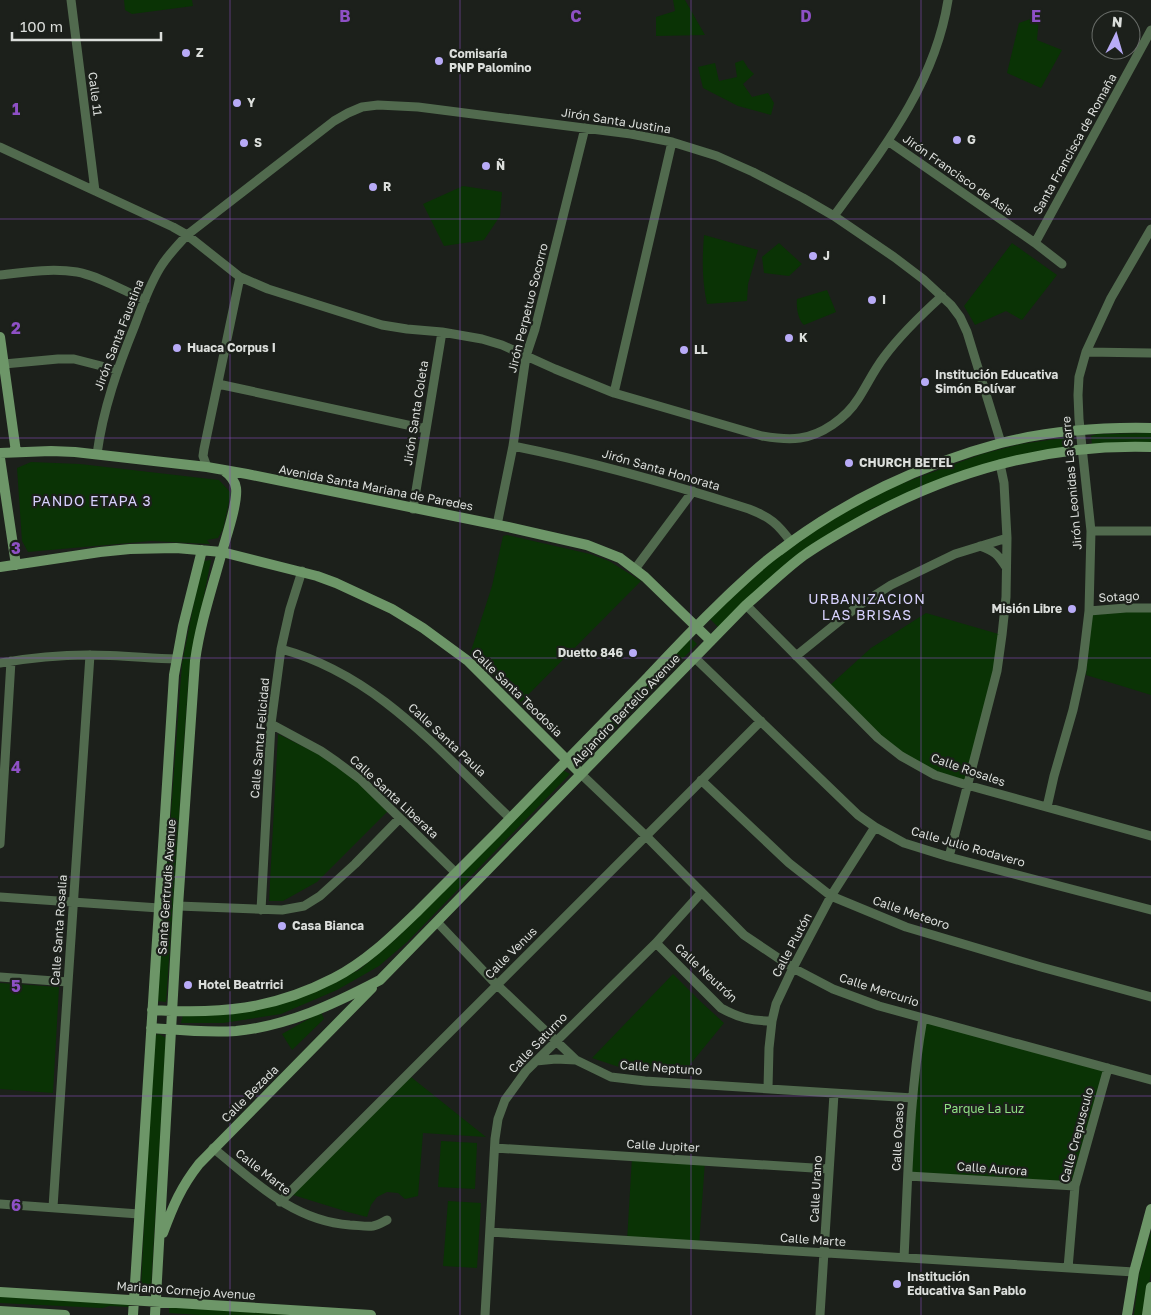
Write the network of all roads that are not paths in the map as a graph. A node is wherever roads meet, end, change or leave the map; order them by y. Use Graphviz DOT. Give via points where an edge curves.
graph roads {
  1 [pos="71,0"];
  2 [pos="948,0"];
  3 [pos="1151,30"];
  4 [pos="585,128"];
  5 [pos="888,141"];
  6 [pos="672,142"];
  7 [pos="0,147"];
  8 [pos="95,191"];
  9 [pos="834,216"];
  10 [pos="1151,229"];
  11 [pos="187,235"];
  12 [pos="1035,243"];
  13 [pos="1062,264"];
  14 [pos="0,275"];
  15 [pos="240,277"];
  16 [pos="942,296"];
  17 [pos="145,300"];
  18 [pos="442,332"];
  19 [pos="0,338"];
  20 [pos="1086,352"];
  21 [pos="1151,352"];
  22 [pos="526,356"];
  23 [pos="4,364"];
  24 [pos="117,370"];
  25 [pos="218,384"];
  26 [pos="614,394"];
  27 [pos="1151,428"];
  28 [pos="426,429"];
  29 [pos="1081,431"];
  30 [pos="1001,443"];
  31 [pos="513,446"];
  32 [pos="1151,446"];
  33 [pos="1082,449"];
  34 [pos="16,452"];
  35 [pos="0,453"];
  36 [pos="97,454"];
  37 [pos="0,458"];
  38 [pos="1000,464"];
  39 [pos="207,467"];
  40 [pos="223,470"];
  41 [pos="693,491"];
  42 [pos="414,504"];
  43 [pos="497,525"];
  44 [pos="1091,531"];
  45 [pos="1151,531"];
  46 [pos="1007,538"];
  47 [pos="791,542"];
  48 [pos="980,546"];
  49 [pos="202,550"];
  50 [pos="222,552"];
  51 [pos="16,565"];
  52 [pos="0,567"];
  53 [pos="1006,567"];
  54 [pos="635,569"];
  55 [pos="302,571"];
  56 [pos="746,605"];
  57 [pos="1151,608"];
  58 [pos="1089,611"];
  59 [pos="696,626"];
  60 [pos="711,641"];
  61 [pos="281,649"];
  62 [pos="90,655"];
  63 [pos="796,656"];
  64 [pos="694,657"];
  65 [pos="176,659"];
  66 [pos="11,661"];
  67 [pos="0,663"];
  68 [pos="761,721"];
  69 [pos="271,724"];
  70 [pos="567,761"];
  71 [pos="581,774"];
  72 [pos="701,780"];
  73 [pos="967,785"];
  74 [pos="1047,807"];
  75 [pos="400,818"];
  76 [pos="510,818"];
  77 [pos="875,827"];
  78 [pos="646,836"];
  79 [pos="1151,836"];
  80 [pos="0,844"];
  81 [pos="949,857"];
  82 [pos="456,873"];
  83 [pos="701,893"];
  84 [pos="0,896"];
  85 [pos="831,896"];
  86 [pos="74,902"];
  87 [pos="178,906"];
  88 [pos="159,908"];
  89 [pos="261,910"];
  90 [pos="1151,910"];
  91 [pos="437,922"];
  92 [pos="656,943"];
  93 [pos="793,968"];
  94 [pos="0,977"];
  95 [pos="380,980"];
  96 [pos="68,982"];
  97 [pos="497,984"];
  98 [pos="1151,997"];
  99 [pos="152,1010"];
  100 [pos="172,1011"];
  101 [pos="923,1018"];
  102 [pos="772,1021"];
  103 [pos="151,1028"];
  104 [pos="171,1029"];
  105 [pos="556,1042"];
  106 [pos="576,1060"];
  107 [pos="536,1061"];
  108 [pos="1108,1068"];
  109 [pos="1151,1080"];
  110 [pos="768,1088"];
  111 [pos="834,1094"];
  112 [pos="913,1098"];
  113 [pos="213,1148"];
  114 [pos="494,1148"];
  115 [pos="829,1169"];
  116 [pos="908,1176"];
  117 [pos="1075,1186"];
  118 [pos="280,1202"];
  119 [pos="0,1204"];
  120 [pos="53,1208"];
  121 [pos="1151,1209"];
  122 [pos="139,1214"];
  123 [pos="387,1220"];
  124 [pos="490,1232"];
  125 [pos="159,1241"];
  126 [pos="824,1253"];
  127 [pos="904,1258"];
  128 [pos="1068,1268"];
  129 [pos="1134,1272"];
  130 [pos="1151,1286"];
  131 [pos="0,1292"];
  132 [pos="134,1300"];
  133 [pos="156,1302"];
  134 [pos="0,1311"];
  135 [pos="65,1315"];
  136 [pos="133,1315"];
  137 [pos="155,1315"];
  138 [pos="370,1315"];
  139 [pos="485,1315"];
  140 [pos="820,1315"];
  141 [pos="1127,1315"];
  142 [pos="1147,1315"];
  1 -- 8 [label="street, Calle 11"];
  2 -- 5 [label="street" via="931,64"];
  3 -- 12 [label="street, Santa Francisca de Romaña"];
  4 -- 6 [label="street, Jirón Santa Justina"];
  4 -- 11 [label="street, Jirón Santa Justina" via="410,107 362,107 334,121"];
  4 -- 22 [label="street, Jirón Perpetuo Socorro"];
  5 -- 9 [label="street"];
  5 -- 12 [label="street, Jirón Francisco de Asis"];
  6 -- 9 [label="street, Jirón Santa Justina" via="717,156 753,172"];
  6 -- 26 [label="street"];
  7 -- 8 [label="street"];
  8 -- 11 [label="street"];
  9 -- 16 [label="street, Jirón Santa Justina" via="909,268"];
  10 -- 20 [label="street, Jirón Leonidas La Sarre" via="1111,298"];
  11 -- 15 [label="street"];
  11 -- 17 [label="street, Jirón Santa Faustina" via="160,269"];
  12 -- 13 [label="street, Jirón Francisco de Asis"];
  14 -- 17 [label="street" via="59,270 78,273"];
  15 -- 18 [label="street" via="374,322 407,330"];
  15 -- 25 [label="street"];
  16 -- 26 [label="street" via="898,339 847,413 829,426 801,438 762,436"];
  16 -- 30 [label="street, Jirón Santa Justina" via="960,317 967,332"];
  17 -- 24 [label="street, Jirón Santa Faustina"];
  18 -- 22 [label="street" via="482,339"];
  18 -- 28 [label="street, Jirón Santa Coleta"];
  19 -- 23 [label="main road"];
  20 -- 21 [label="street"];
  20 -- 29 [label="street, Jirón Leonidas La Sarre" via="1079,377"];
  22 -- 26 [label="street"];
  22 -- 31 [label="street, Jirón Perpetuo Socorro"];
  23 -- 24 [label="street" via="74,359"];
  23 -- 34 [label="main road"];
  24 -- 36 [label="street, Jirón Santa Faustina"];
  25 -- 28 [label="street"];
  25 -- 39 [label="street" via="203,456"];
  27 -- 29 [label="main road, Alejandro Bertello Avenue"];
  28 -- 42 [label="street, Jirón Santa Coleta"];
  29 -- 30 [label="main road, Alejandro Bertello Avenue"];
  29 -- 33 [label="street, Jirón Leonidas La Sarre"];
  30 -- 47 [label="main road, Alejandro Bertello Avenue" via="930,466 899,480 839,510"];
  31 -- 41 [label="street, Jirón Santa Honorata"];
  31 -- 43 [label="street, Jirón Perpetuo Socorro"];
  32 -- 33 [label="main road, Alejandro Bertello Avenue"];
  33 -- 38 [label="main road, Alejandro Bertello Avenue"];
  33 -- 44 [label="street, Jirón Leonidas La Sarre"];
  34 -- 35 [label="main road, Avenida Santa Mariana de Paredes"];
  34 -- 36 [label="main road, Avenida Santa Mariana de Paredes"];
  36 -- 39 [label="main road, Avenida Santa Mariana de Paredes"];
  37 -- 51 [label="main road"];
  38 -- 46 [label="street"];
  38 -- 56 [label="main road, Alejandro Bertello Avenue" via="923,489 850,527 803,556"];
  39 -- 40 [label="main road, Avenida Santa Mariana de Paredes"];
  40 -- 42 [label="main road, Avenida Santa Mariana de Paredes"];
  40 -- 50 [label="main road, Santa Gertrudis Avenue" via="234,481 236,494"];
  41 -- 47 [label="street, Jirón Santa Honorata" via="762,514"];
  41 -- 54 [label="street"];
  42 -- 43 [label="main road, Avenida Santa Mariana de Paredes"];
  43 -- 54 [label="main road, Avenida Santa Mariana de Paredes" via="587,545 620,558"];
  44 -- 45 [label="street"];
  44 -- 58 [label="street, Jirón Leonidas La Sarre"];
  46 -- 48 [label="street"];
  46 -- 53 [label="street"];
  47 -- 59 [label="main road, Alejandro Bertello Avenue"];
  48 -- 53 [label="street" via="997,554"];
  48 -- 63 [label="street" via="955,554 891,585 858,606"];
  49 -- 50 [label="main road, Calle Santa Teodosia"];
  49 -- 51 [label="main road, Calle Santa Teodosia" via="130,549"];
  49 -- 65 [label="main road, Santa Gertrudis Avenue"];
  50 -- 55 [label="main road, Calle Santa Teodosia"];
  50 -- 87 [label="main road, Santa Gertrudis Avenue" via="194,661"];
  51 -- 52 [label="main road, Calle Santa Teodosia"];
  53 -- 73 [label="street" via="997,671"];
  54 -- 59 [label="main road, Avenida Santa Mariana de Paredes"];
  55 -- 61 [label="street, Calle Santa Felicidad"];
  55 -- 70 [label="main road, Calle Santa Teodosia" via="392,609 423,628 468,661"];
  56 -- 60 [label="main road, Alejandro Bertello Avenue"];
  56 -- 63 [label="street, Calle Rosales"];
  57 -- 58 [label="street, Sotago"];
  58 -- 74 [label="street, Jirón Leonidas La Sarre" via="1082,669"];
  59 -- 60 [label="main road, Avenida Santa Mariana de Paredes"];
  59 -- 70 [label="main road, Alejandro Bertello Avenue"];
  60 -- 64 [label="main road, Alejandro Bertello Avenue"];
  61 -- 69 [label="street, Calle Santa Felicidad"];
  61 -- 76 [label="street, Calle Santa Paula" via="330,667 392,707 424,733"];
  62 -- 65 [label="street"];
  62 -- 66 [label="street"];
  62 -- 86 [label="street, Calle Santa Rosalia"];
  63 -- 73 [label="street, Calle Rosales" via="878,738 901,756 935,774"];
  64 -- 68 [label="street, Calle Julio Rodavero"];
  64 -- 71 [label="main road, Alejandro Bertello Avenue"];
  65 -- 88 [label="main road, Santa Gertrudis Avenue"];
  66 -- 67 [label="street"];
  66 -- 80 [label="street"];
  68 -- 72 [label="street, Calle Venus"];
  68 -- 77 [label="street, Calle Julio Rodavero" via="858,815"];
  69 -- 75 [label="street, Calle Santa Liberata" via="337,762"];
  69 -- 89 [label="street, Calle Santa Felicidad"];
  70 -- 71 [label="main road, Calle Santa Teodosia"];
  70 -- 76 [label="main road, Alejandro Bertello Avenue"];
  71 -- 78 [label="street, Calle Mercurio"];
  71 -- 91 [label="main road, Alejandro Bertello Avenue"];
  72 -- 78 [label="street, Calle Venus"];
  72 -- 85 [label="street, Calle Meteoro" via="789,863"];
  73 -- 74 [label="street, Calle Rosales"];
  73 -- 81 [label="street"];
  74 -- 79 [label="street, Calle Rosales"];
  75 -- 82 [label="street, Calle Santa Liberata"];
  75 -- 89 [label="street" via="320,896 304,906"];
  76 -- 82 [label="main road, Alejandro Bertello Avenue"];
  77 -- 81 [label="street, Calle Julio Rodavero" via="904,843"];
  77 -- 85 [label="street, Calle Plutón"];
  78 -- 83 [label="street, Calle Mercurio"];
  78 -- 97 [label="street, Calle Venus"];
  81 -- 90 [label="street, Calle Julio Rodavero"];
  82 -- 100 [label="main road, Alejandro Bertello Avenue" via="386,942 336,977 289,997 256,1006 212,1012"];
  83 -- 92 [label="street, Calle Saturno"];
  83 -- 93 [label="street, Calle Mercurio" via="744,935"];
  84 -- 86 [label="street"];
  85 -- 93 [label="street, Calle Plutón"];
  85 -- 98 [label="street, Calle Meteoro" via="906,927"];
  86 -- 88 [label="street"];
  86 -- 96 [label="street, Calle Santa Rosalia"];
  87 -- 89 [label="street"];
  87 -- 100 [label="main road, Santa Gertrudis Avenue"];
  88 -- 99 [label="main road, Santa Gertrudis Avenue"];
  91 -- 95 [label="main road, Alejandro Bertello Avenue"];
  91 -- 97 [label="street, Calle Neptuno"];
  92 -- 102 [label="street, Calle Neutrón" via="721,1008 745,1019"];
  92 -- 105 [label="street, Calle Saturno"];
  93 -- 101 [label="street, Calle Mercurio" via="833,989"];
  93 -- 102 [label="street, Calle Plutón" via="776,1004"];
  94 -- 96 [label="street"];
  95 -- 104 [label="main road, Alejandro Bertello Avenue" via="335,1003 277,1024 235,1031"];
  95 -- 113 [label="main road, Calle Bezada"];
  96 -- 120 [label="street, Calle Santa Rosalia"];
  97 -- 105 [label="street, Calle Neptuno"];
  97 -- 118 [label="street, Calle Venus"];
  99 -- 100 [label="main road, Alejandro Bertello Avenue"];
  99 -- 103 [label="main road, Santa Gertrudis Avenue"];
  100 -- 104 [label="main road, Santa Gertrudis Avenue"];
  101 -- 108 [label="street, Calle Mercurio"];
  101 -- 112 [label="street, Calle Ocaso"];
  102 -- 110 [label="street, Calle Plutón"];
  103 -- 104 [label="main road, Alejandro Bertello Avenue"];
  103 -- 122 [label="main road, Santa Gertrudis Avenue"];
  104 -- 125 [label="main road, Santa Gertrudis Avenue"];
  105 -- 106 [label="street, Calle Neptuno"];
  105 -- 107 [label="street, Calle Saturno"];
  106 -- 107 [label="street"];
  106 -- 110 [label="street, Calle Neptuno" via="611,1076"];
  107 -- 114 [label="street, Calle Saturno" via="505,1100 498,1119"];
  108 -- 109 [label="street, Calle Mercurio"];
  108 -- 117 [label="street, Calle Crepusculo"];
  110 -- 111 [label="street, Calle Neptuno"];
  111 -- 112 [label="street, Calle Neptuno"];
  111 -- 115 [label="street, Calle Urano"];
  112 -- 116 [label="street, Calle Ocaso"];
  113 -- 118 [label="street, Calle Marte"];
  113 -- 125 [label="main road, Calle Bezada" via="177,1196"];
  114 -- 115 [label="street, Calle Jupiter"];
  114 -- 124 [label="street, Calle Saturno"];
  115 -- 126 [label="street, Calle Urano"];
  116 -- 117 [label="street, Calle Aurora"];
  116 -- 127 [label="street, Calle Ocaso"];
  117 -- 128 [label="street, Calle Crepusculo"];
  118 -- 123 [label="street, Calle Marte" via="313,1217 340,1224 373,1226"];
  119 -- 120 [label="street"];
  120 -- 122 [label="street"];
  121 -- 129 [label="main road"];
  122 -- 132 [label="main road, Santa Gertrudis Avenue"];
  124 -- 126 [label="street, Calle Marte"];
  124 -- 139 [label="street, Calle Saturno"];
  125 -- 133 [label="main road, Santa Gertrudis Avenue"];
  126 -- 127 [label="street, Calle Marte"];
  126 -- 140 [label="street, Calle Urano"];
  127 -- 128 [label="street, Calle Marte"];
  128 -- 129 [label="street, Calle Marte"];
  129 -- 141 [label="main road"];
  130 -- 142 [label="main road"];
  131 -- 132 [label="main road, Mariano Cornejo Avenue"];
  132 -- 133 [label="main road, Mariano Cornejo Avenue"];
  132 -- 136 [label="main road, Santa Gertrudis Avenue"];
  133 -- 137 [label="main road, Santa Gertrudis Avenue"];
  133 -- 138 [label="main road, Mariano Cornejo Avenue"];
  134 -- 135 [label="main road"];
}
